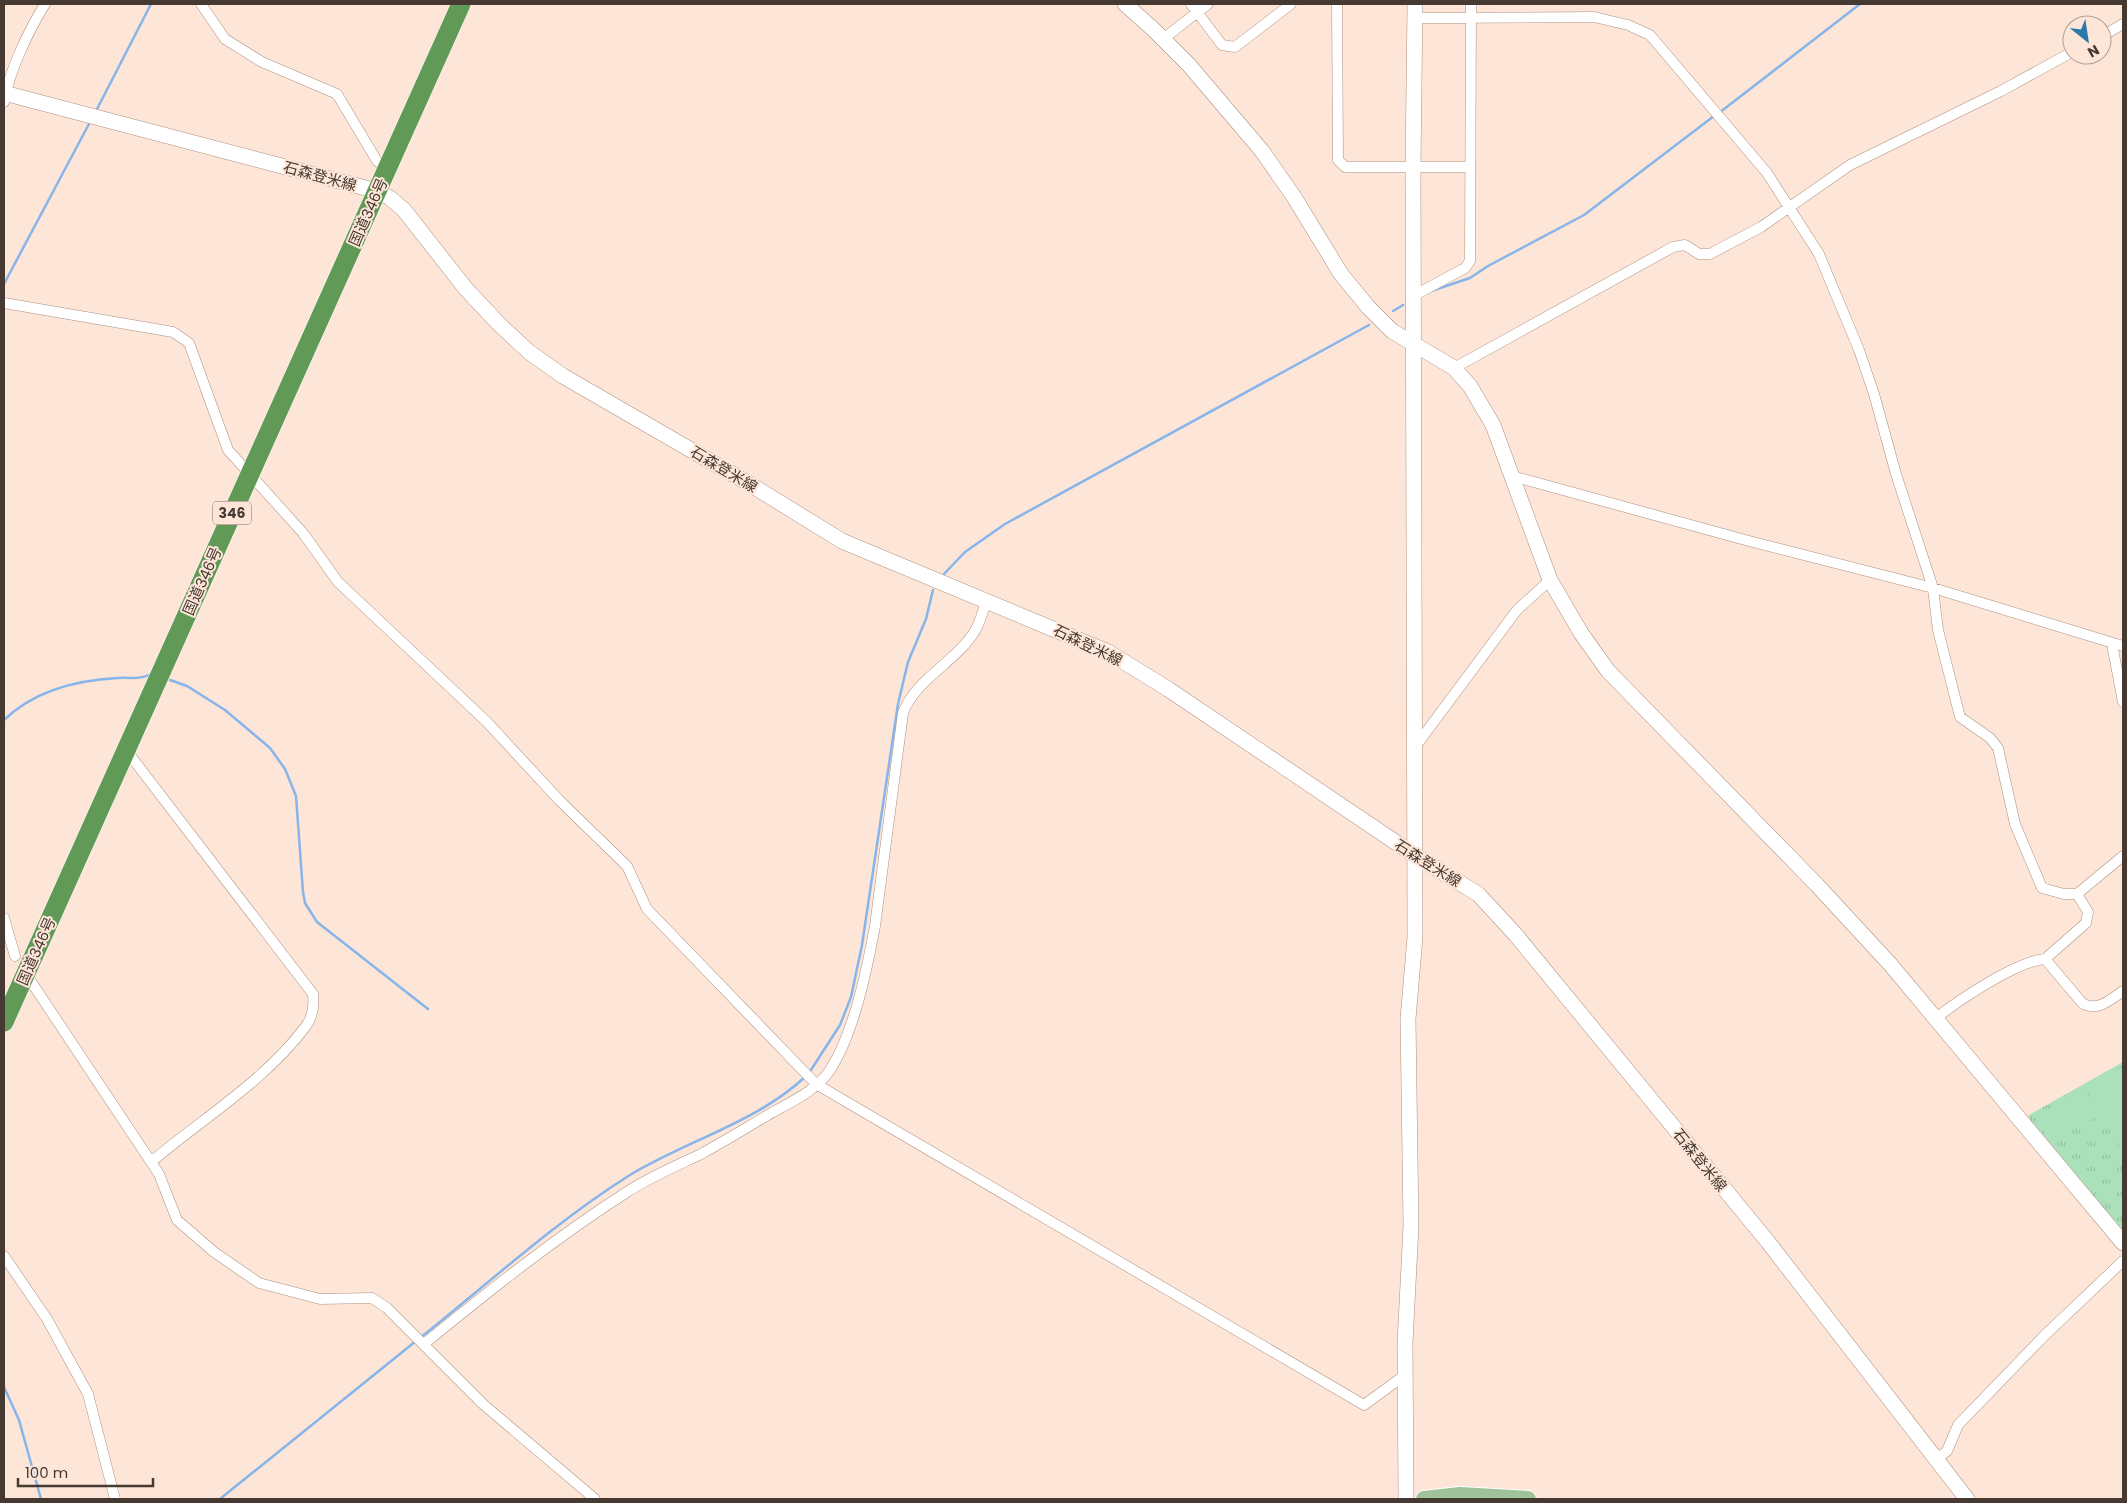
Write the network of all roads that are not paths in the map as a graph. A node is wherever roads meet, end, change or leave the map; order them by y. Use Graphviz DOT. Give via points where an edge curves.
graph roads {
  1 [pos="45,4"];
  2 [pos="200,4"];
  3 [pos="461,4"];
  4 [pos="1124,4"];
  5 [pos="1208,4"];
  6 [pos="1291,4"];
  7 [pos="1337,4"];
  8 [pos="1471,4"];
  9 [pos="1194,8"];
  10 [pos="1415,11"];
  11 [pos="1471,17"];
  12 [pos="2123,24"];
  13 [pos="2112,30"];
  14 [pos="1163,39"];
  15 [pos="2062,57"];
  16 [pos="4,96"];
  17 [pos="1413,167"];
  18 [pos="1470,167"];
  19 [pos="388,168"];
  20 [pos="377,191"];
  21 [pos="1788,208"];
  22 [pos="1415,295"];
  23 [pos="4,303"];
  24 [pos="1415,346"];
  25 [pos="1454,368"];
  26 [pos="250,473"];
  27 [pos="1512,476"];
  28 [pos="1550,580"];
  29 [pos="1933,588"];
  30 [pos="987,600"];
  31 [pos="2112,644"];
  32 [pos="2123,646"];
  33 [pos="2123,702"];
  34 [pos="1415,747"];
  35 [pos="126,750"];
  36 [pos="1416,856"];
  37 [pos="2123,856"];
  38 [pos="2077,894"];
  39 [pos="4,918"];
  40 [pos="4,957"];
  41 [pos="2045,959"];
  42 [pos="24,965"];
  43 [pos="2123,991"];
  44 [pos="1936,1018"];
  45 [pos="4,1022"];
  46 [pos="814,1082"];
  47 [pos="151,1162"];
  48 [pos="2123,1243"];
  49 [pos="4,1256"];
  50 [pos="2123,1261"];
  51 [pos="423,1344"];
  52 [pos="1405,1374"];
  53 [pos="1935,1460"];
  54 [pos="115,1499"];
  55 [pos="595,1499"];
  56 [pos="1406,1499"];
  57 [pos="1424,1499"];
  58 [pos="1524,1499"];
  59 [pos="1528,1499"];
  60 [pos="1967,1499"];
  1 -- 16 [label="street"];
  2 -- 19 [label="street" via="225,39 262,62 336,94 377,161"];
  3 -- 19 [label="highway, 国道346号 / 346"];
  4 -- 14 [label="street"];
  5 -- 9 [label="street"];
  6 -- 9 [label="street" via="1235,47 1222,45"];
  7 -- 17 [label="street" via="1338,160 1345,167"];
  8 -- 11 [label="street"];
  9 -- 14 [label="street"];
  10 -- 11 [label="street"];
  10 -- 17 [label="street"];
  11 -- 18 [label="street"];
  11 -- 21 [label="street" via="1594,18 1628,25 1650,35 1767,173"];
  12 -- 13 [label="street"];
  14 -- 24 [label="street" via="1262,151 1341,274 1368,308"];
  15 -- 21 [label="street" via="1850,165"];
  16 -- 20 [label="street, 石森登米線"];
  17 -- 18 [label="street"];
  17 -- 22 [label="street"];
  18 -- 22 [label="street" via="1470,261 1465,268"];
  19 -- 20 [label="highway, 国道346号 / 346"];
  20 -- 26 [label="highway, 国道346号 / 346"];
  20 -- 30 [label="street, 石森登米線" via="404,210 466,289 499,324 529,352 563,376 842,541"];
  21 -- 25 [label="street" via="1761,227 1710,254 1699,254 1685,245 1673,247"];
  21 -- 29 [label="street" via="1819,254 1859,350"];
  22 -- 24 [label="street"];
  23 -- 26 [label="street" via="173,332 189,343 228,450"];
  24 -- 25 [label="street"];
  24 -- 34 [label="street"];
  25 -- 27 [label="street" via="1487,412"];
  26 -- 35 [label="highway, 国道346号 / 346"];
  26 -- 46 [label="street" via="303,533 338,582 486,721 558,800 627,866 647,909"];
  27 -- 28 [label="street"];
  27 -- 29 [label="street"];
  28 -- 34 [label="street" via="1517,610"];
  28 -- 44 [label="street" via="1608,671 1817,885"];
  29 -- 31 [label="street"];
  29 -- 38 [label="street" via="1938,630 1960,717 1990,738 1998,748 2013,817 2042,888"];
  30 -- 36 [label="street, 石森登米線" via="1108,652"];
  30 -- 46 [label="street" via="975,630 913,694 903,714 869,960 840,1049 830,1070"];
  31 -- 32 [label="street"];
  31 -- 33 [label="street"];
  34 -- 36 [label="street"];
  35 -- 42 [label="highway, 国道346号 / 346"];
  35 -- 47 [label="street" via="313,994 315,1006 307,1025 260,1076"];
  36 -- 52 [label="street" via="1415,937 1408,1019 1411,1226"];
  36 -- 53 [label="street, 石森登米線" via="1478,894 1509,927 1768,1242"];
  37 -- 38 [label="street"];
  38 -- 41 [label="street" via="2088,912 2086,923"];
  39 -- 42 [label="street"];
  40 -- 42 [label="street"];
  41 -- 43 [label="street" via="2083,1004 2092,1008"];
  41 -- 44 [label="street" via="2036,959 2006,973"];
  42 -- 45 [label="highway, 国道346号 / 346"];
  42 -- 47 [label="street"];
  44 -- 48 [label="street"];
  46 -- 51 [label="street" via="802,1096 628,1191 508,1276"];
  46 -- 52 [label="street" via="1364,1405"];
  47 -- 51 [label="street" via="177,1220 242,1273 259,1283 320,1299 372,1298"];
  49 -- 54 [label="street" via="59,1340 88,1394"];
  50 -- 53 [label="street" via="1958,1424 1947,1451"];
  51 -- 55 [label="street" via="484,1405"];
  52 -- 56 [label="street"];
  53 -- 60 [label="street, 石森登米線"];
  57 -- 58 [label="main road" via="1460,1495"];
  58 -- 59 [label="main road"];
}
